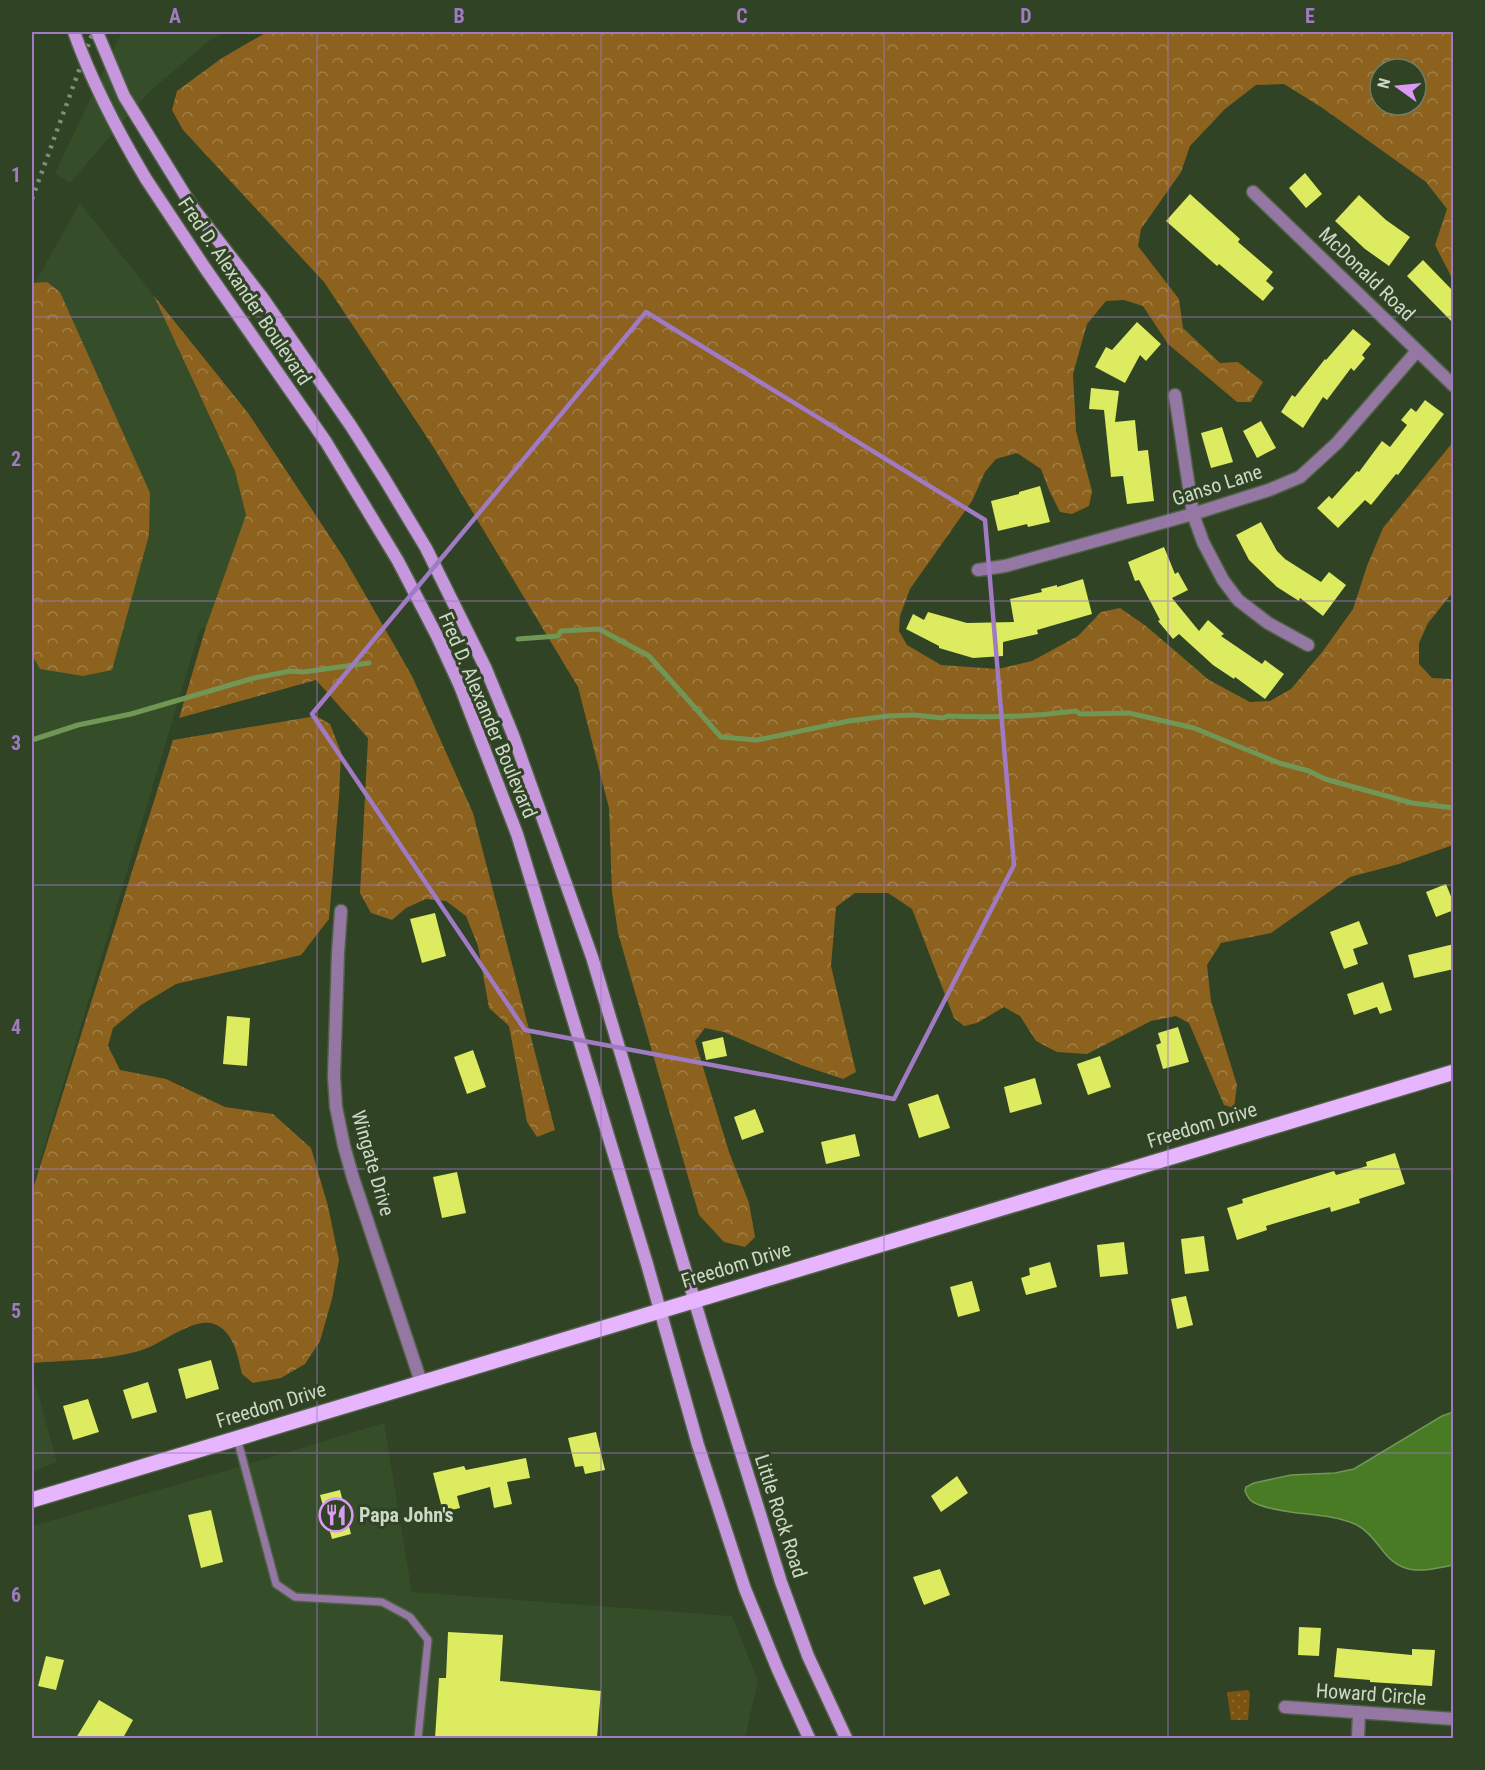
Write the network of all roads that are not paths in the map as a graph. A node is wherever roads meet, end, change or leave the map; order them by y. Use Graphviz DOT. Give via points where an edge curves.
graph roads {
  1 [pos="74,32"];
  2 [pos="97,32"];
  3 [pos="1253,192"];
  4 [pos="1417,351"];
  5 [pos="1454,386"];
  6 [pos="1175,395"];
  7 [pos="1193,514"];
  8 [pos="978,570"];
  9 [pos="1308,645"];
  10 [pos="341,911"];
  11 [pos="1454,1072"];
  12 [pos="695,1300"];
  13 [pos="659,1311"];
  14 [pos="421,1382"];
  15 [pos="237,1438"];
  16 [pos="32,1500"];
  17 [pos="1285,1707"];
  18 [pos="1359,1712"];
  19 [pos="1454,1719"];
  20 [pos="418,1738"];
  21 [pos="809,1738"];
  22 [pos="846,1738"];
  23 [pos="1358,1738"];
  1 -- 13 [label="main road, Fred D. Alexander Boulevard, bridge" via="103,100 146,179 362,500 398,561 460,686 517,834"];
  2 -- 12 [label="main road, Fred D. Alexander Boulevard" via="124,96 193,208 262,297 384,478 426,548 486,669 592,957"];
  3 -- 4 [label="street, McDonald Road"];
  4 -- 5 [label="street, McDonald Road"];
  4 -- 7 [label="street, Ganso Lane" via="1337,442 1300,477"];
  6 -- 7 [label="street"];
  7 -- 8 [label="street, Ganso Lane"];
  7 -- 9 [label="street" via="1218,571 1238,600 1268,624"];
  10 -- 14 [label="street, Wingate Drive" via="336,1107 353,1178"];
  11 -- 12 [label="main road, Freedom Drive"];
  12 -- 13 [label="main road, Freedom Drive"];
  12 -- 22 [label="main road, Little Rock Road" via="781,1582 807,1656"];
  13 -- 14 [label="main road, Freedom Drive"];
  13 -- 21 [label="main road" via="745,1589"];
  14 -- 15 [label="main road, Freedom Drive"];
  15 -- 16 [label="main road, Freedom Drive"];
  15 -- 20 [label="lane" via="276,1584 295,1597 382,1602 410,1617 428,1640"];
  17 -- 18 [label="street, Howard Circle"];
  18 -- 19 [label="street, Howard Circle"];
  18 -- 23 [label="street"];
}
